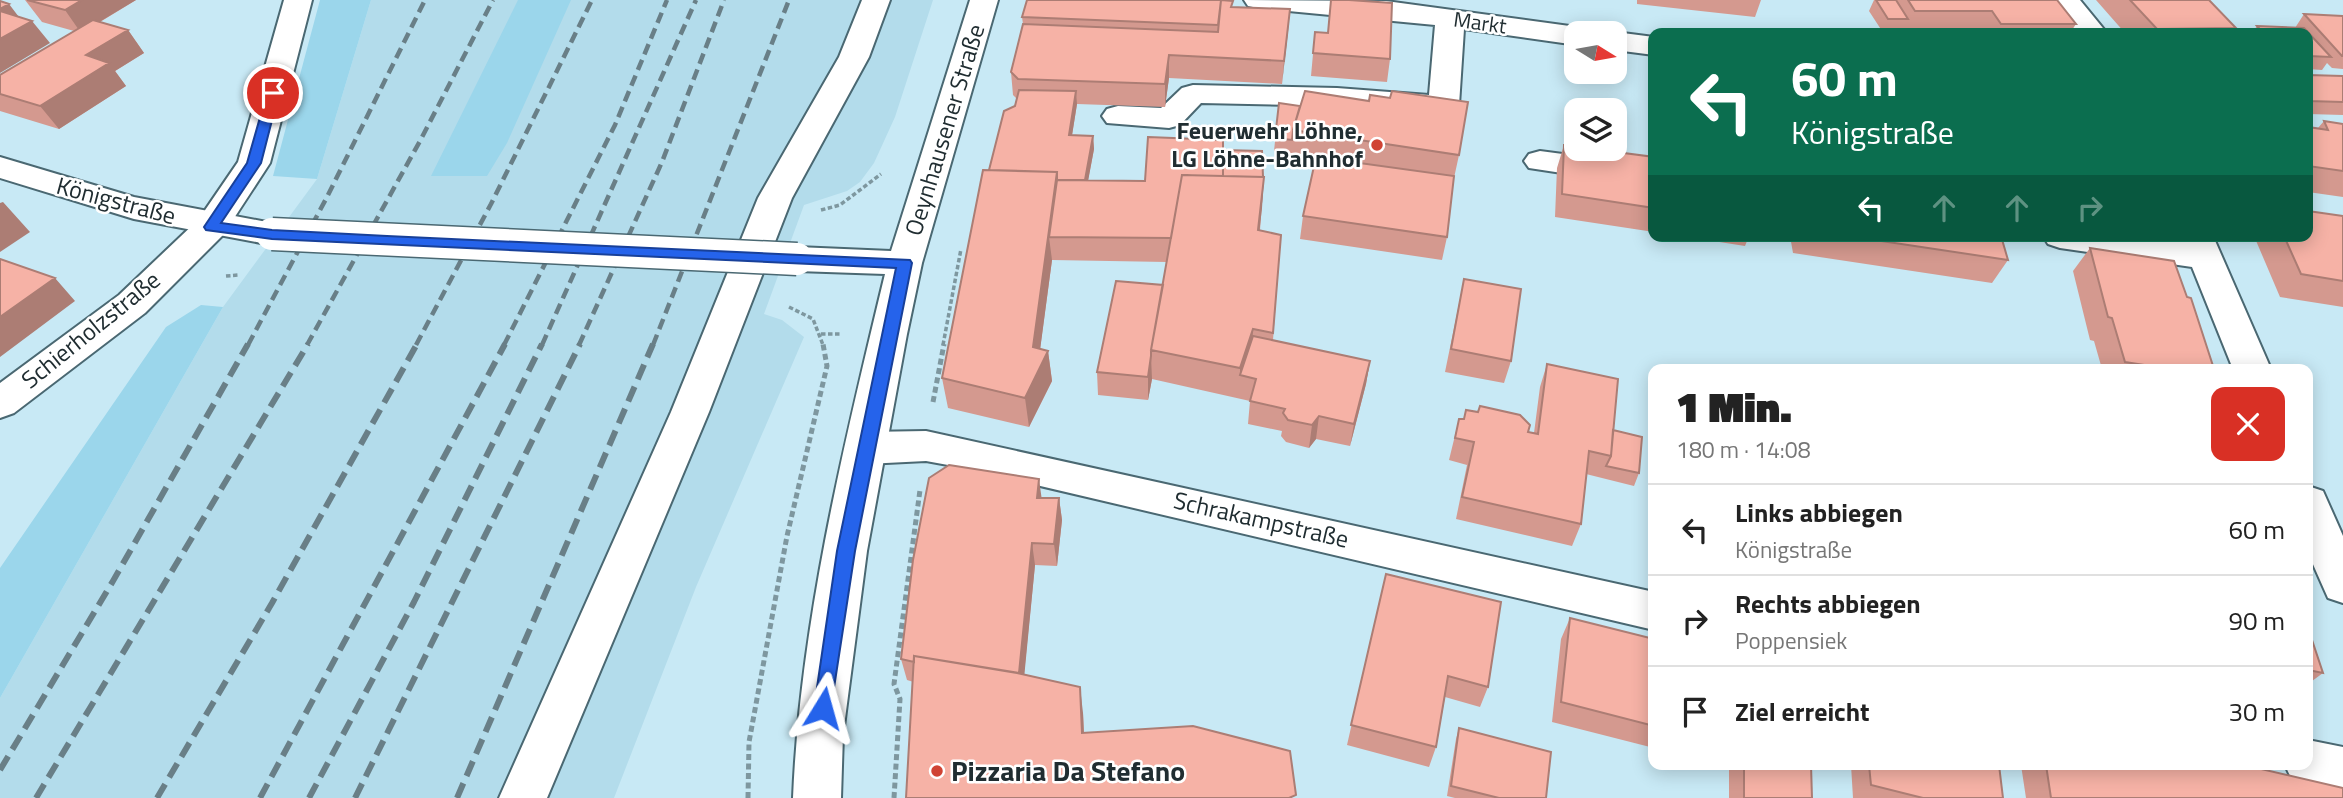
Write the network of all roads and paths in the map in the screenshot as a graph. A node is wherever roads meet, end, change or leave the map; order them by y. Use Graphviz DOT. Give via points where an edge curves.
graph roads {
  1 [pos="298,0"];
  2 [pos="876,0"];
  3 [pos="984,0"];
  4 [pos="1258,0"];
  5 [pos="2065,0"];
  6 [pos="1450,19"];
  7 [pos="2088,28"];
  8 [pos="1564,34"];
  9 [pos="1628,43"];
  10 [pos="1648,45"];
  11 [pos="1118,116"];
  12 [pos="1540,161"];
  13 [pos="0,167"];
  14 [pos="1648,176"];
  15 [pos="840,205"];
  16 [pos="813,212"];
  17 [pos="211,227"];
  18 [pos="2136,242"];
  19 [pos="962,243"];
  20 [pos="2200,247"];
  21 [pos="905,263"];
  22 [pos="802,313"];
  23 [pos="2250,364"];
  24 [pos="0,403"];
  25 [pos="926,446"];
  26 [pos="866,447"];
  27 [pos="2313,515"];
  28 [pos="2343,585"];
  29 [pos="1648,610"];
  30 [pos="2313,763"];
  31 [pos="2343,770"];
  32 [pos="523,798"];
  33 [pos="748,798"];
  34 [pos="817,798"];
  35 [pos="894,798"];
  1 -- 17 [label="street, Schierholzstraße" via="254,163"];
  2 -- 32 [label="street" via="855,57 775,198 691,412"];
  3 -- 21 [label="street, Oeynhausener Straße"];
  4 -- 6 [label="street, Markt"];
  5 -- 7 [label="street"];
  6 -- 8 [label="street, Markt"];
  6 -- 11 [label="street" via="1444,106 1193,94 1169,118"];
  9 -- 10 [label="street"];
  12 -- 14 [label="street"];
  13 -- 17 [label="street, Königstraße"];
  15 -- 16 [label="path"];
  17 -- 21 [label="street, Königstraße, bridge" via="272,234"];
  17 -- 24 [label="street, Schierholzstraße" via="132,304"];
  18 -- 20 [label="street"];
  19 -- 25 [label="path"];
  20 -- 23 [label="street"];
  21 -- 26 [label="street, Oeynhausener Straße"];
  22 -- 33 [label="path" via="813,319 821,334 827,366 782,561 749,742"];
  25 -- 26 [label="street, Schrakampstraße"];
  25 -- 29 [label="street, Schrakampstraße"];
  25 -- 35 [label="path" via="894,684 900,699"];
  26 -- 34 [label="street, Oeynhausener Straße" via="819,734"];
  27 -- 28 [label="street"];
  30 -- 31 [label="street"];
}
